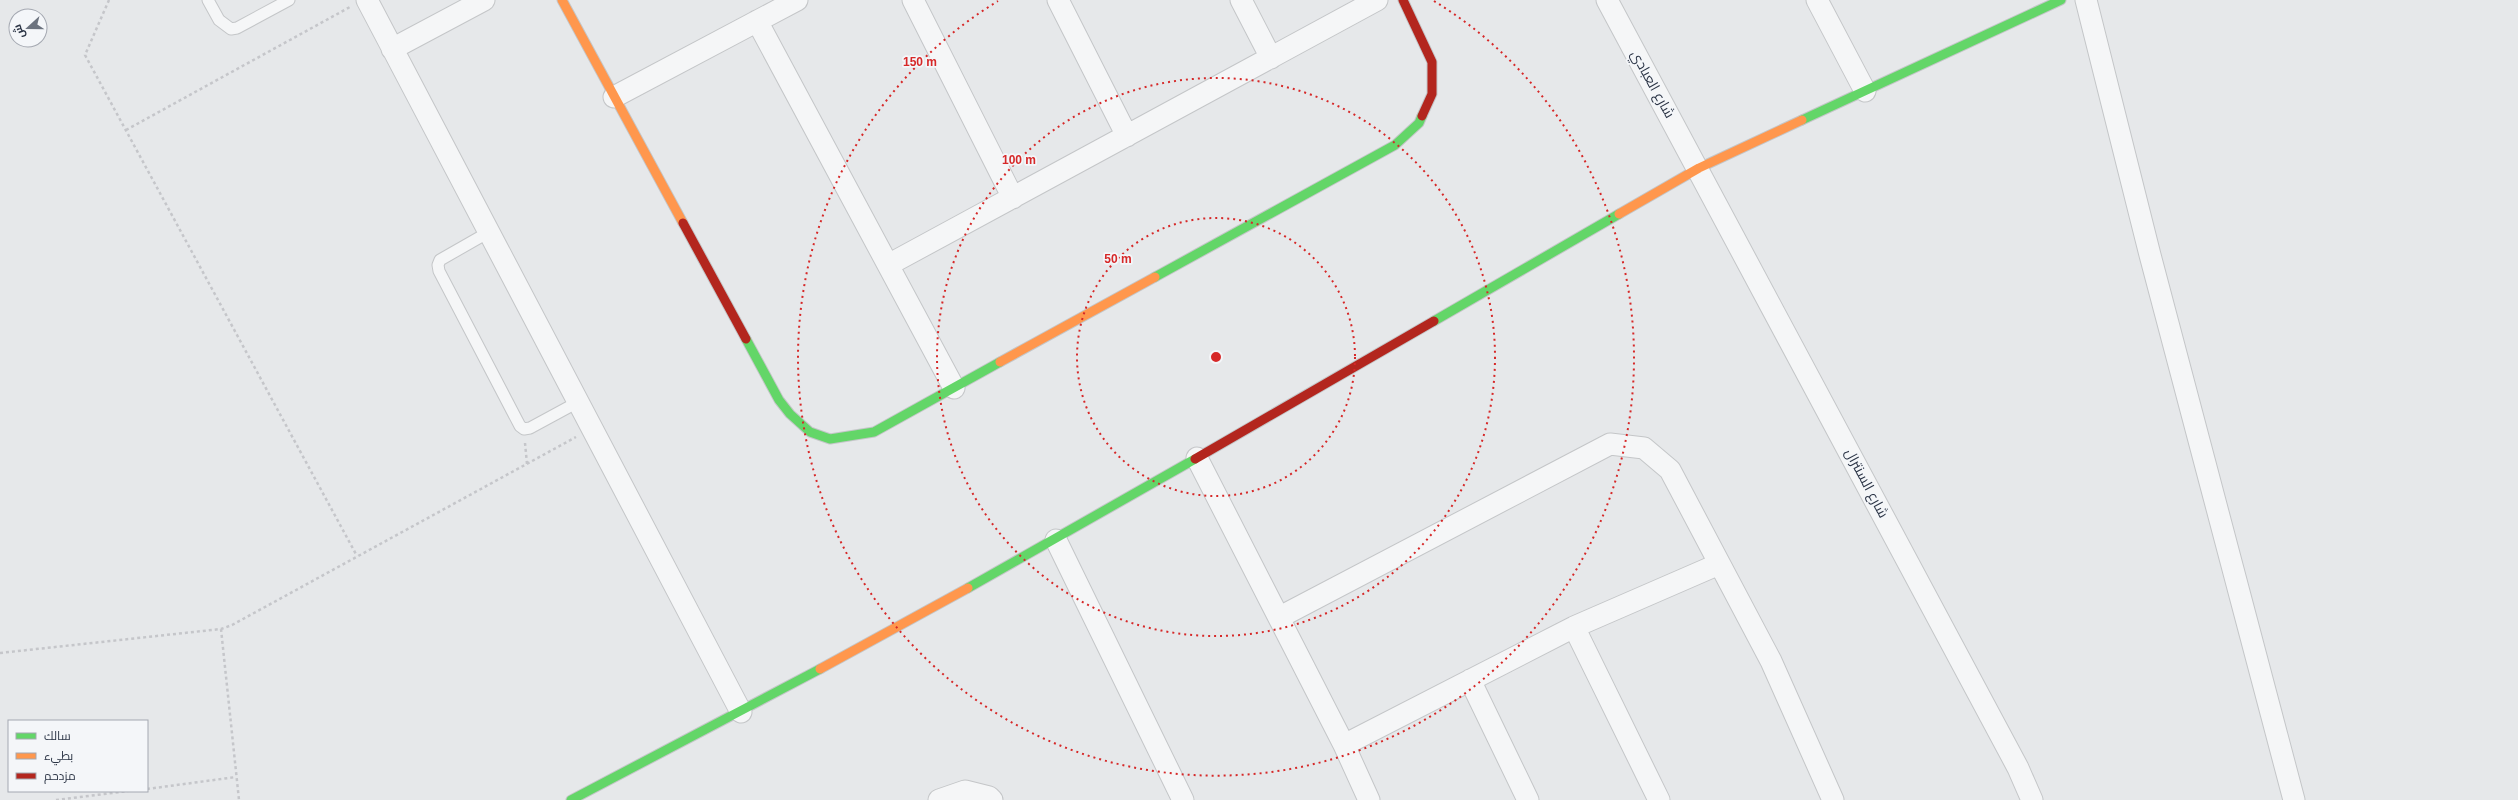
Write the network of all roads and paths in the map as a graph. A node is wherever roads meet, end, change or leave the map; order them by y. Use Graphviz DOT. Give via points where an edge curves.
graph roads {
  1 [pos="109,0"];
  2 [pos="208,0"];
  3 [pos="289,0"];
  4 [pos="484,0"];
  5 [pos="562,0"];
  6 [pos="797,0"];
  7 [pos="913,0"];
  8 [pos="1058,0"];
  9 [pos="1241,0"];
  10 [pos="1377,0"];
  11 [pos="1404,0"];
  12 [pos="1607,0"];
  13 [pos="1817,0"];
  14 [pos="2061,0"];
  15 [pos="2086,0"];
  16 [pos="362,2"];
  17 [pos="757,21"];
  18 [pos="392,49"];
  19 [pos="1271,58"];
  20 [pos="1865,91"];
  21 [pos="614,97"];
  22 [pos="126,130"];
  23 [pos="1127,136"];
  24 [pos="1698,168"];
  25 [pos="1013,198"];
  26 [pos="489,232"];
  27 [pos="888,265"];
  28 [pos="954,388"];
  29 [pos="578,402"];
  30 [pos="524,429"];
  31 [pos="592,429"];
  32 [pos="1197,458"];
  33 [pos="527,464"];
  34 [pos="1056,540"];
  35 [pos="358,556"];
  36 [pos="1719,564"];
  37 [pos="1280,617"];
  38 [pos="1574,627"];
  39 [pos="221,629"];
  40 [pos="0,653"];
  41 [pos="1470,680"];
  42 [pos="741,712"];
  43 [pos="1344,745"];
  44 [pos="236,778"];
  45 [pos="148,789"];
  46 [pos="121,792"];
  47 [pos="74,799"];
  48 [pos="56,800"];
  49 [pos="239,800"];
  50 [pos="571,800"];
  51 [pos="939,800"];
  52 [pos="992,800"];
  53 [pos="1183,800"];
  54 [pos="1369,800"];
  55 [pos="1528,800"];
  56 [pos="1660,800"];
  57 [pos="1833,800"];
  58 [pos="2032,800"];
  59 [pos="2294,800"];
  1 -- 22 [label="path" via="85,55"];
  2 -- 3 [label="lane" via="219,20 231,29"];
  4 -- 18 [label="street"];
  5 -- 21 [label="street"];
  6 -- 17 [label="street"];
  7 -- 25 [label="street"];
  8 -- 23 [label="street"];
  9 -- 19 [label="street"];
  10 -- 19 [label="street"];
  11 -- 28 [label="street" via="1432,62 1432,94 1419,123 1395,145"];
  12 -- 24 [label="street, شارع العبادي"];
  13 -- 20 [label="street"];
  14 -- 20 [label="street"];
  15 -- 59 [label="street" via="2152,263"];
  16 -- 18 [label="street"];
  16 -- 22 [label="path"];
  17 -- 21 [label="street"];
  17 -- 27 [label="street"];
  18 -- 26 [label="street"];
  19 -- 23 [label="street"];
  20 -- 24 [label="street"];
  21 -- 28 [label="street" via="779,400 798,424 820,438 847,440 874,432"];
  22 -- 35 [label="path"];
  23 -- 25 [label="street"];
  24 -- 32 [label="street"];
  24 -- 58 [label="street, شارع السنترال" via="2014,761"];
  25 -- 27 [label="street"];
  26 -- 29 [label="street"];
  26 -- 30 [label="lane" via="440,260 439,271 520,426"];
  27 -- 28 [label="street"];
  29 -- 30 [label="lane"];
  29 -- 31 [label="street"];
  30 -- 33 [label="path"];
  31 -- 33 [label="path"];
  31 -- 42 [label="street"];
  32 -- 34 [label="street"];
  32 -- 37 [label="street"];
  33 -- 35 [label="path"];
  34 -- 42 [label="street"];
  34 -- 53 [label="street"];
  35 -- 39 [label="path"];
  36 -- 37 [label="street" via="1670,470 1644,448 1610,444"];
  36 -- 38 [label="street"];
  36 -- 57 [label="street" via="1771,661"];
  37 -- 43 [label="street"];
  38 -- 41 [label="street"];
  38 -- 56 [label="street"];
  39 -- 40 [label="path"];
  39 -- 44 [label="path"];
  41 -- 43 [label="street"];
  41 -- 55 [label="street"];
  42 -- 50 [label="street"];
  43 -- 54 [label="street"];
  44 -- 45 [label="path"];
  44 -- 49 [label="path"];
  46 -- 47 [label="path"];
  47 -- 48 [label="path"];
  51 -- 52 [label="street" via="965,791"];
}
